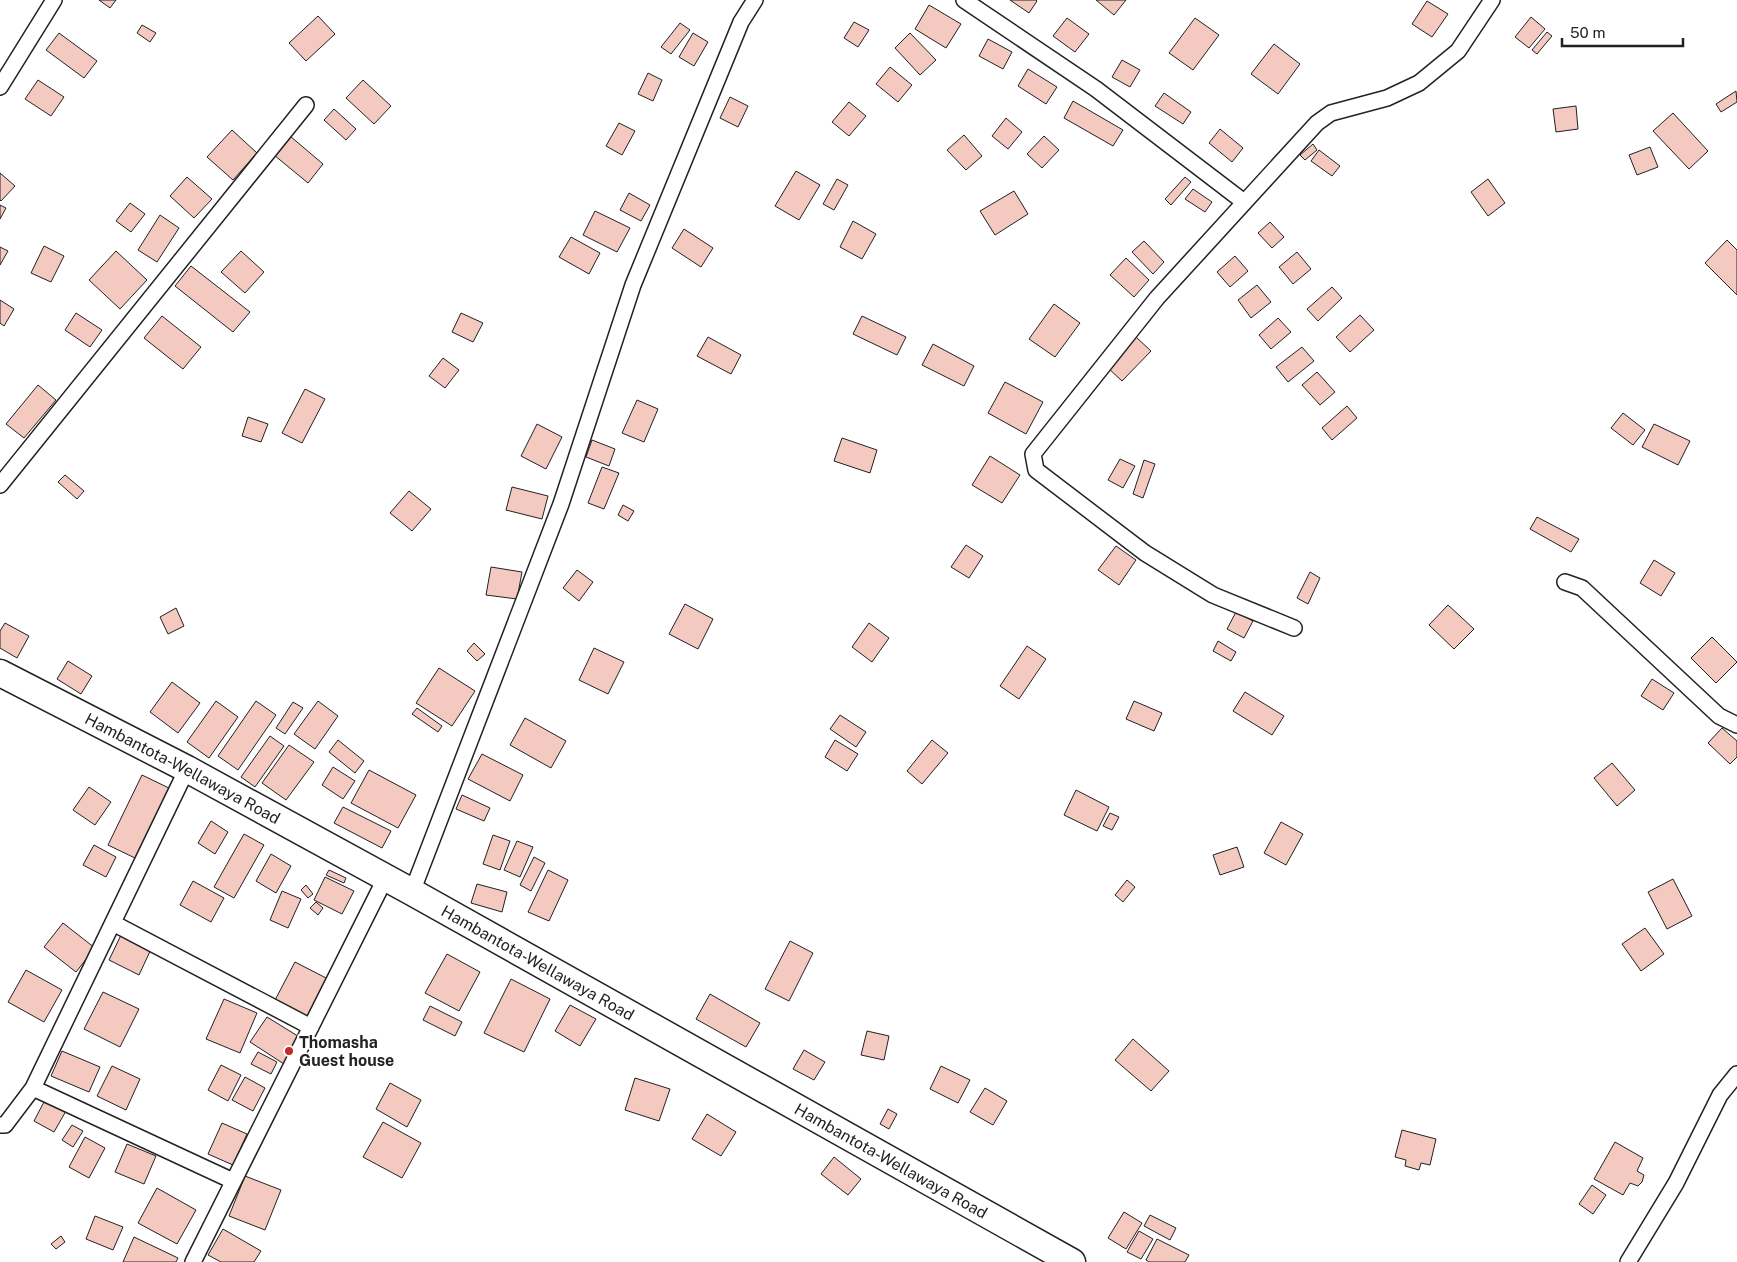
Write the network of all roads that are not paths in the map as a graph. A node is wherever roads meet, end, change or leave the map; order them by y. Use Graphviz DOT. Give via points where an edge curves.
graph roads {
  1 [pos="54,0"];
  2 [pos="755,0"];
  3 [pos="964,0"];
  4 [pos="1492,0"];
  5 [pos="0,87"];
  6 [pos="306,106"];
  7 [pos="1244,202"];
  8 [pos="0,485"];
  9 [pos="1565,582"];
  10 [pos="1294,628"];
  11 [pos="0,673"];
  12 [pos="1737,725"];
  13 [pos="187,769"];
  14 [pos="386,877"];
  15 [pos="412,892"];
  16 [pos="113,923"];
  17 [pos="311,1027"];
  18 [pos="1737,1074"];
  19 [pos="33,1088"];
  20 [pos="0,1125"];
  21 [pos="233,1181"];
  22 [pos="193,1262"];
  23 [pos="1072,1262"];
  24 [pos="1628,1262"];
  1 -- 5 [label="street"];
  2 -- 15 [label="street" via="740,22 633,285 561,504"];
  3 -- 7 [label="street" via="1096,88"];
  4 -- 7 [label="street" via="1458,51 1419,83 1387,98 1331,113 1317,123"];
  6 -- 8 [label="street"];
  7 -- 10 [label="street" via="1157,298 1033,454 1036,470 1145,553 1213,595"];
  9 -- 12 [label="street" via="1582,588 1719,716"];
  11 -- 13 [label="highway, Hambantota-Wellawaya Road"];
  13 -- 14 [label="highway, Hambantota-Wellawaya Road"];
  13 -- 16 [label="street"];
  14 -- 15 [label="highway, Hambantota-Wellawaya Road"];
  14 -- 17 [label="street"];
  15 -- 23 [label="highway, Hambantota-Wellawaya Road"];
  16 -- 17 [label="street"];
  16 -- 19 [label="street"];
  17 -- 21 [label="street"];
  18 -- 24 [label="street" via="1720,1094 1676,1183"];
  19 -- 20 [label="street" via="5,1125"];
  19 -- 21 [label="street"];
  21 -- 22 [label="street"];
}
